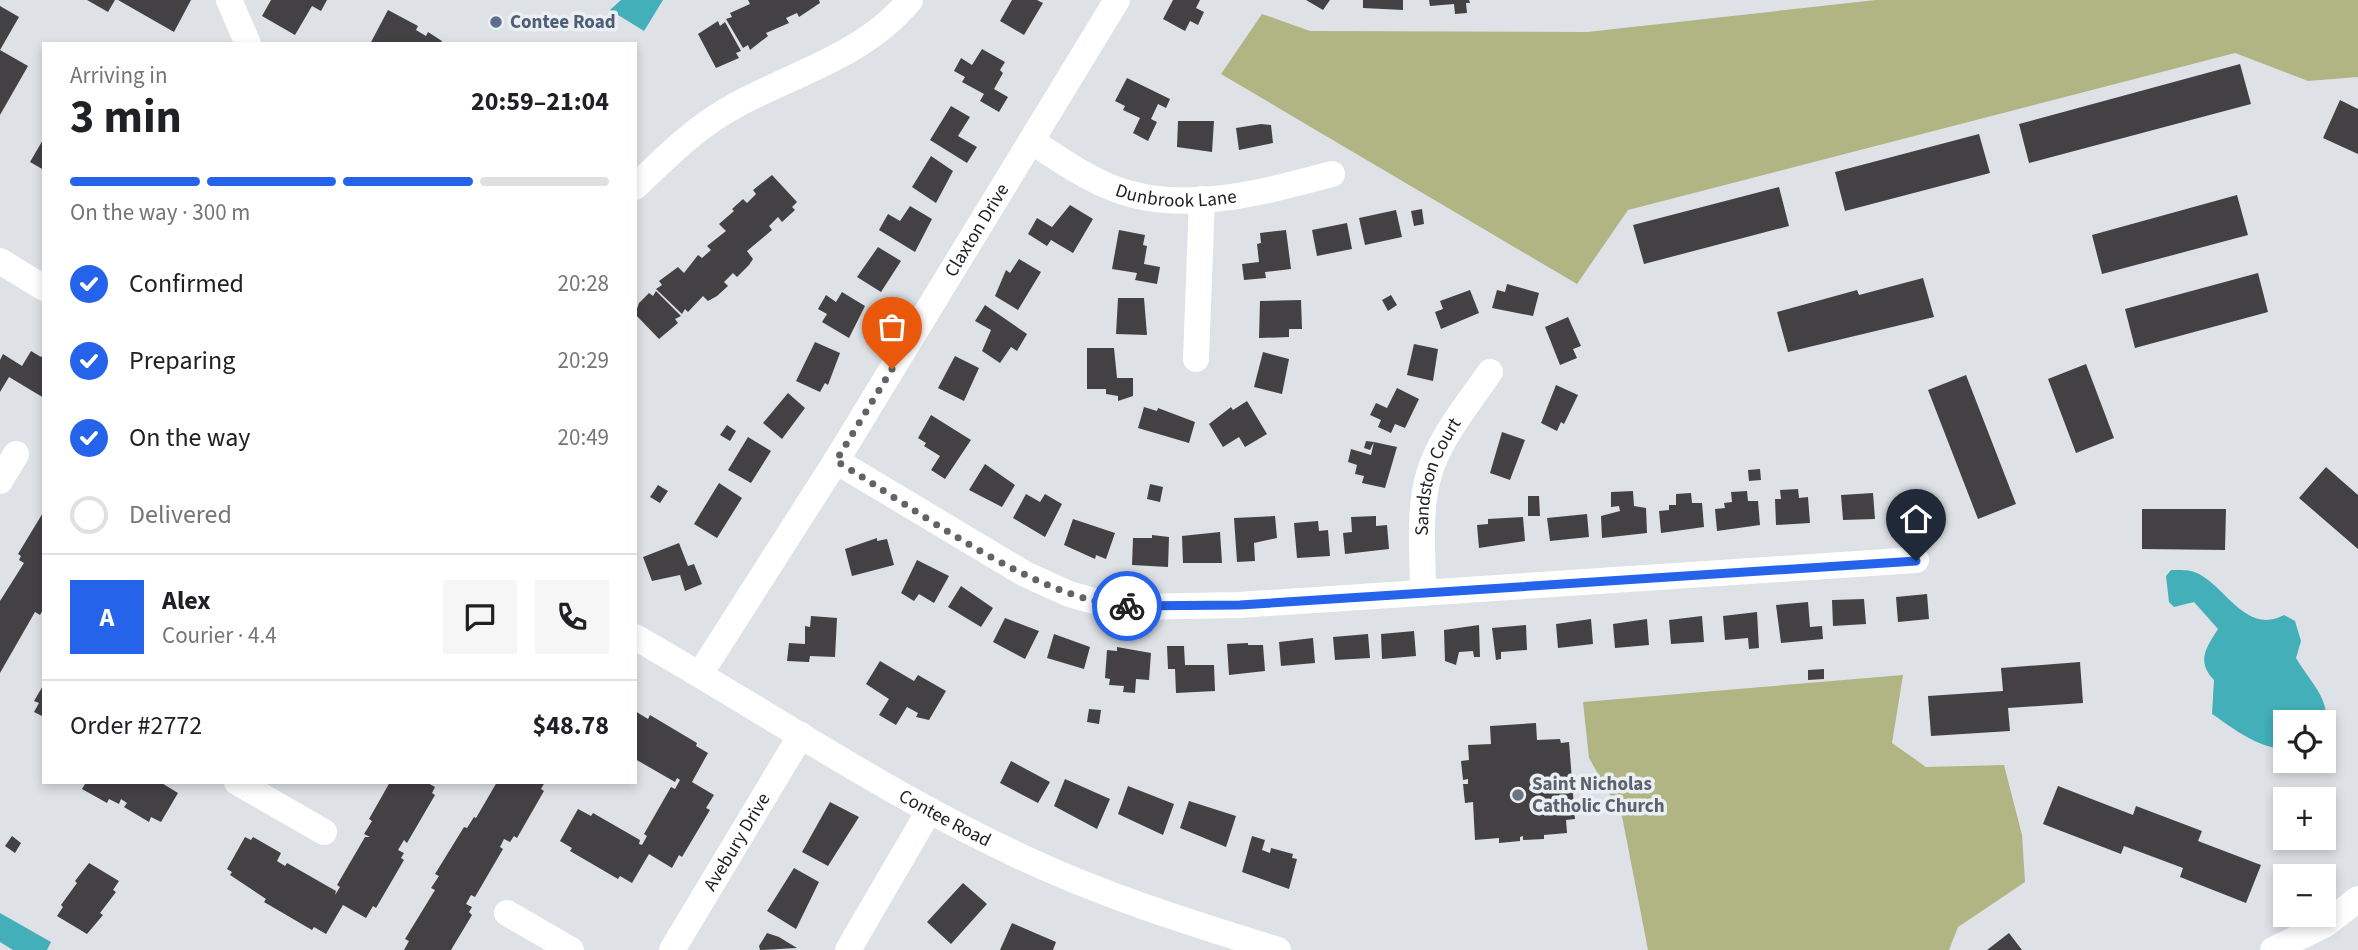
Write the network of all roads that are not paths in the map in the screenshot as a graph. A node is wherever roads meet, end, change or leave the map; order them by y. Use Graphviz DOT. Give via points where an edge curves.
graph roads {
  1 [pos="229,0"];
  2 [pos="910,0"];
  3 [pos="1118,0"];
  4 [pos="247,42"];
  5 [pos="1031,141"];
  6 [pos="1332,174"];
  7 [pos="637,185"];
  8 [pos="1202,199"];
  9 [pos="0,261"];
  10 [pos="42,287"];
  11 [pos="1196,359"];
  12 [pos="1490,372"];
  13 [pos="16,454"];
  14 [pos="836,461"];
  15 [pos="0,481"];
  16 [pos="1916,561"];
  17 [pos="1423,593"];
  18 [pos="637,638"];
  19 [pos="700,674"];
  20 [pos="802,736"];
  21 [pos="240,784"];
  22 [pos="929,811"];
  23 [pos="324,832"];
  24 [pos="2358,899"];
  25 [pos="507,913"];
  26 [pos="571,950"];
  27 [pos="672,950"];
  28 [pos="848,950"];
  29 [pos="1278,950"];
  30 [pos="2273,950"];
  1 -- 4 [label="street"];
  2 -- 7 [label="street" via="862,43 695,129"];
  3 -- 5 [label="street, Claxton Drive"];
  5 -- 8 [label="street, Dunbrook Lane" via="1116,189 1154,198"];
  5 -- 14 [label="street, Claxton Drive"];
  6 -- 8 [label="street, Dunbrook Lane"];
  8 -- 11 [label="street"];
  9 -- 10 [label="street"];
  12 -- 17 [label="street, Sandston Court" via="1444,442 1429,475 1424,503"];
  13 -- 15 [label="street"];
  14 -- 17 [label="street" via="1025,575 1091,601 1163,608"];
  14 -- 19 [label="street, Claxton Drive"];
  16 -- 17 [label="street"];
  18 -- 19 [label="street, Contee Road"];
  19 -- 20 [label="street, Contee Road"];
  20 -- 22 [label="street, Contee Road"];
  20 -- 27 [label="street, Avebury Drive"];
  21 -- 23 [label="street"];
  22 -- 28 [label="street"];
  22 -- 29 [label="street, Contee Road" via="1088,886"];
  24 -- 30 [label="street" via="2326,924"];
  25 -- 26 [label="street"];
}
